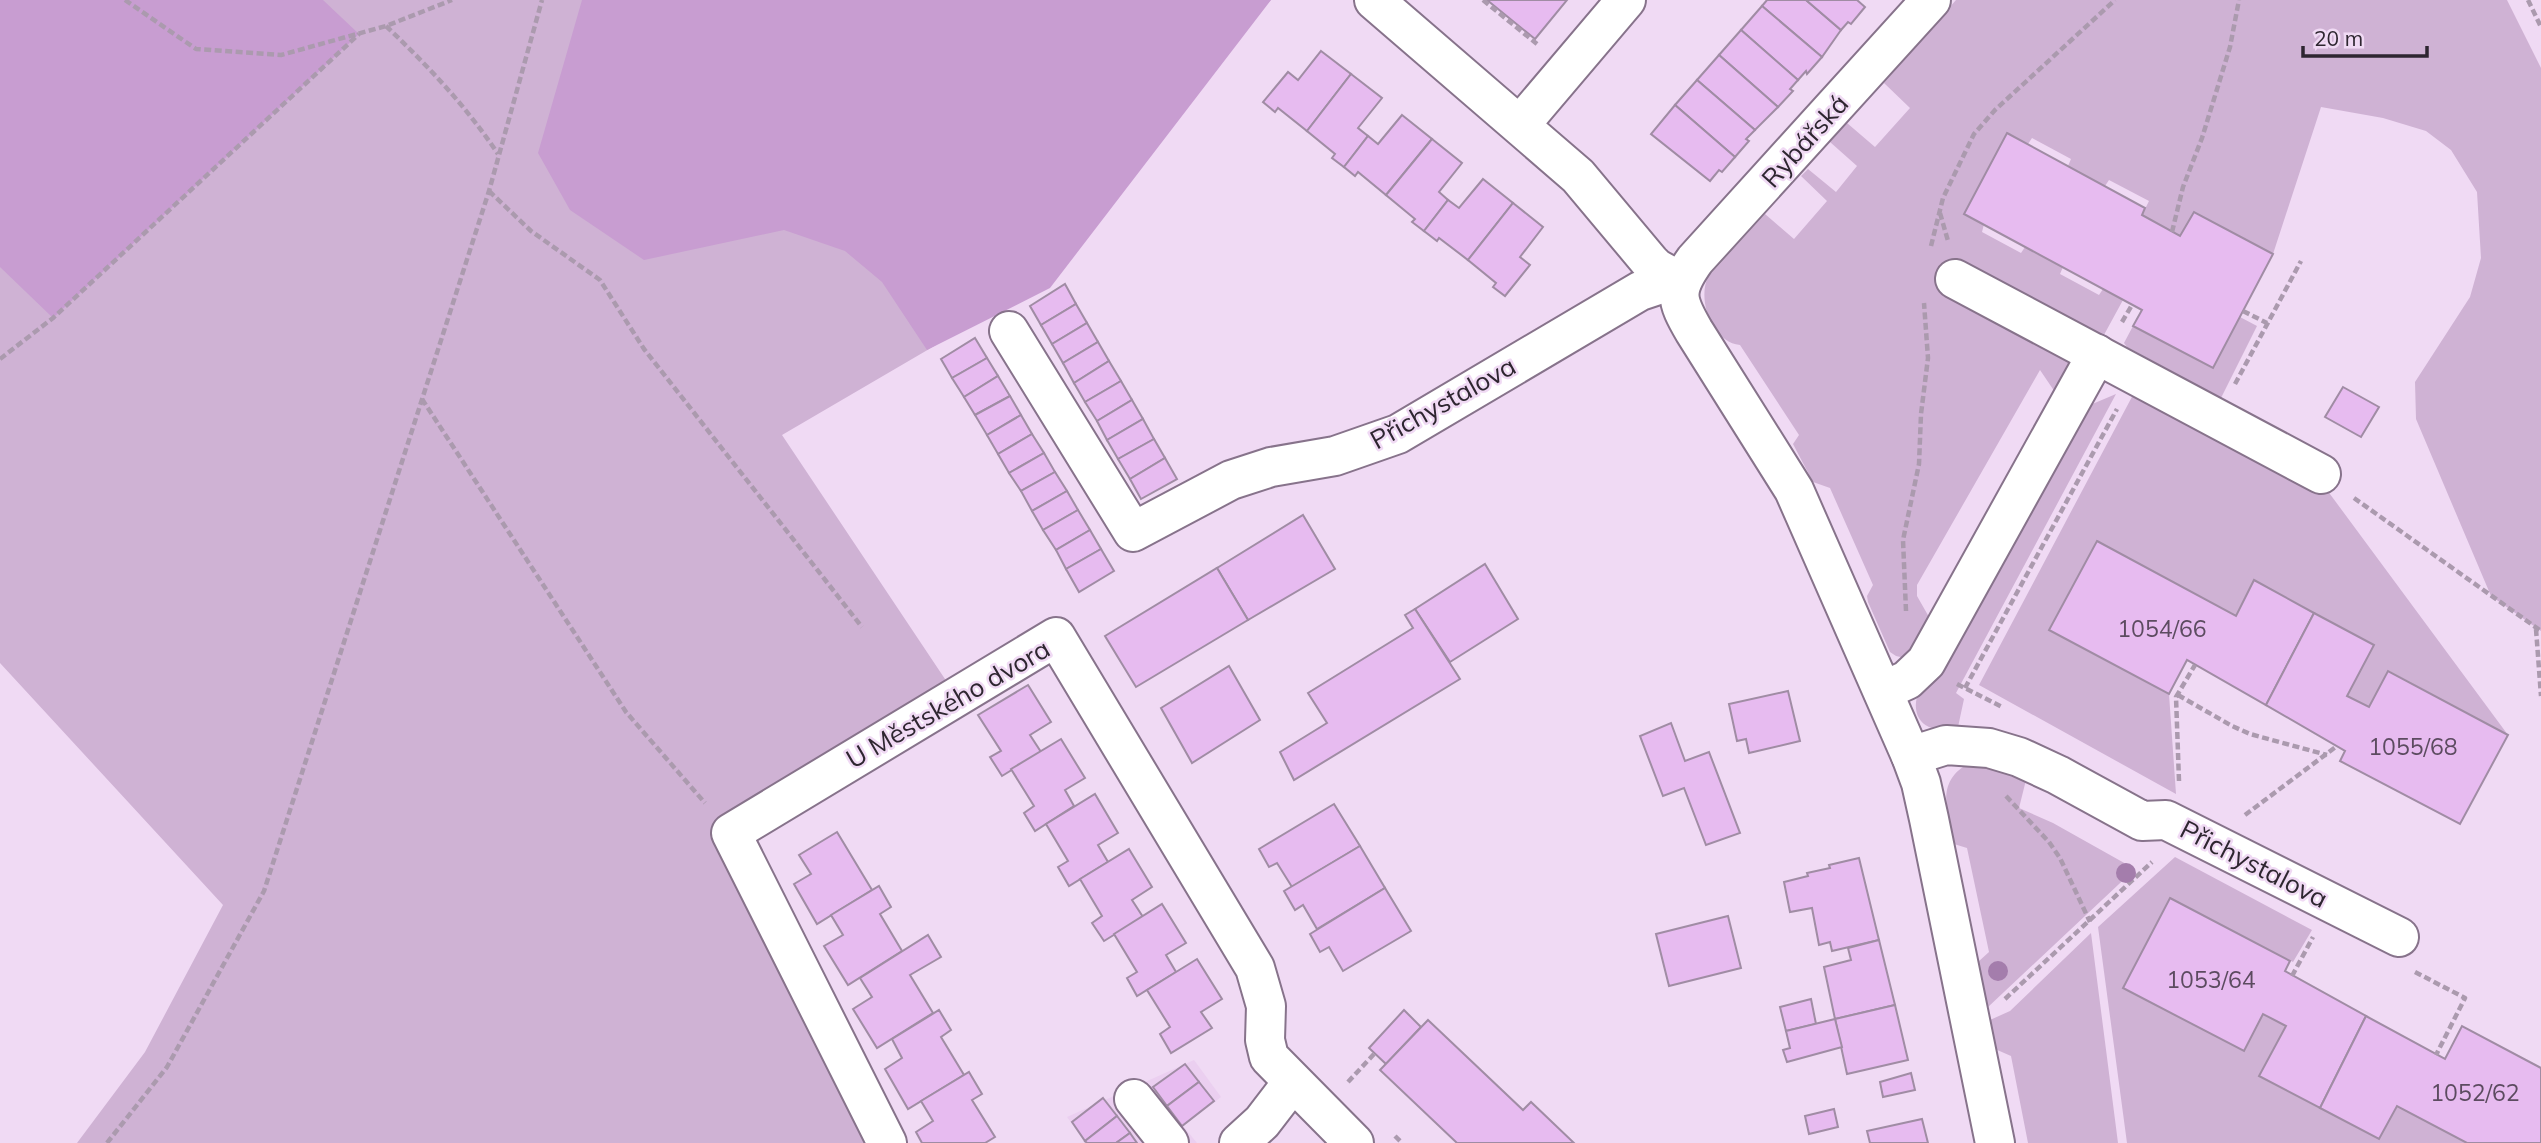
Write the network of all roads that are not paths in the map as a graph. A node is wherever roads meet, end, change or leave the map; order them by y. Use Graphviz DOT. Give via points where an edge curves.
graph roads {
  1 [pos="1374,0"];
  2 [pos="1626,0"];
  3 [pos="1931,0"];
  4 [pos="1520,125"];
  5 [pos="1955,279"];
  6 [pos="1681,282"];
  7 [pos="1009,331"];
  8 [pos="2097,354"];
  9 [pos="2321,474"];
  10 [pos="1883,691"];
  11 [pos="1911,756"];
  12 [pos="2404,954"];
  13 [pos="1280,1070"];
  14 [pos="1134,1099"];
  15 [pos="887,1143"];
  16 [pos="1169,1143"];
  17 [pos="1240,1143"];
  18 [pos="1354,1143"];
  19 [pos="1995,1143"];
  1 -- 4 [label="street"];
  2 -- 4 [label="street"];
  3 -- 6 [label="street, Rybářská" via="1695,260"];
  4 -- 6 [label="street" via="1578,176 1656,268"];
  5 -- 8 [label="street"];
  6 -- 7 [label="street, Přichystalova" via="1640,291 1398,434 1335,456 1271,467 1231,480 1133,532"];
  6 -- 10 [label="street" via="1678,297 1683,312 1785,474"];
  8 -- 9 [label="street"];
  8 -- 10 [label="street" via="1926,662 1907,680"];
  10 -- 11 [label="street"];
  11 -- 12 [label="street, Přichystalova" via="1947,745 1989,748 2019,757 2142,821 2166,820"];
  11 -- 19 [label="street" via="1924,795"];
  13 -- 15 [label="street, U Městského dvora" via="1265,1040 1266,1006 1255,968 1056,637 730,833"];
  13 -- 17 [label="street" via="1262,1122"];
  13 -- 18 [label="street"];
  14 -- 16 [label="street"];
}
